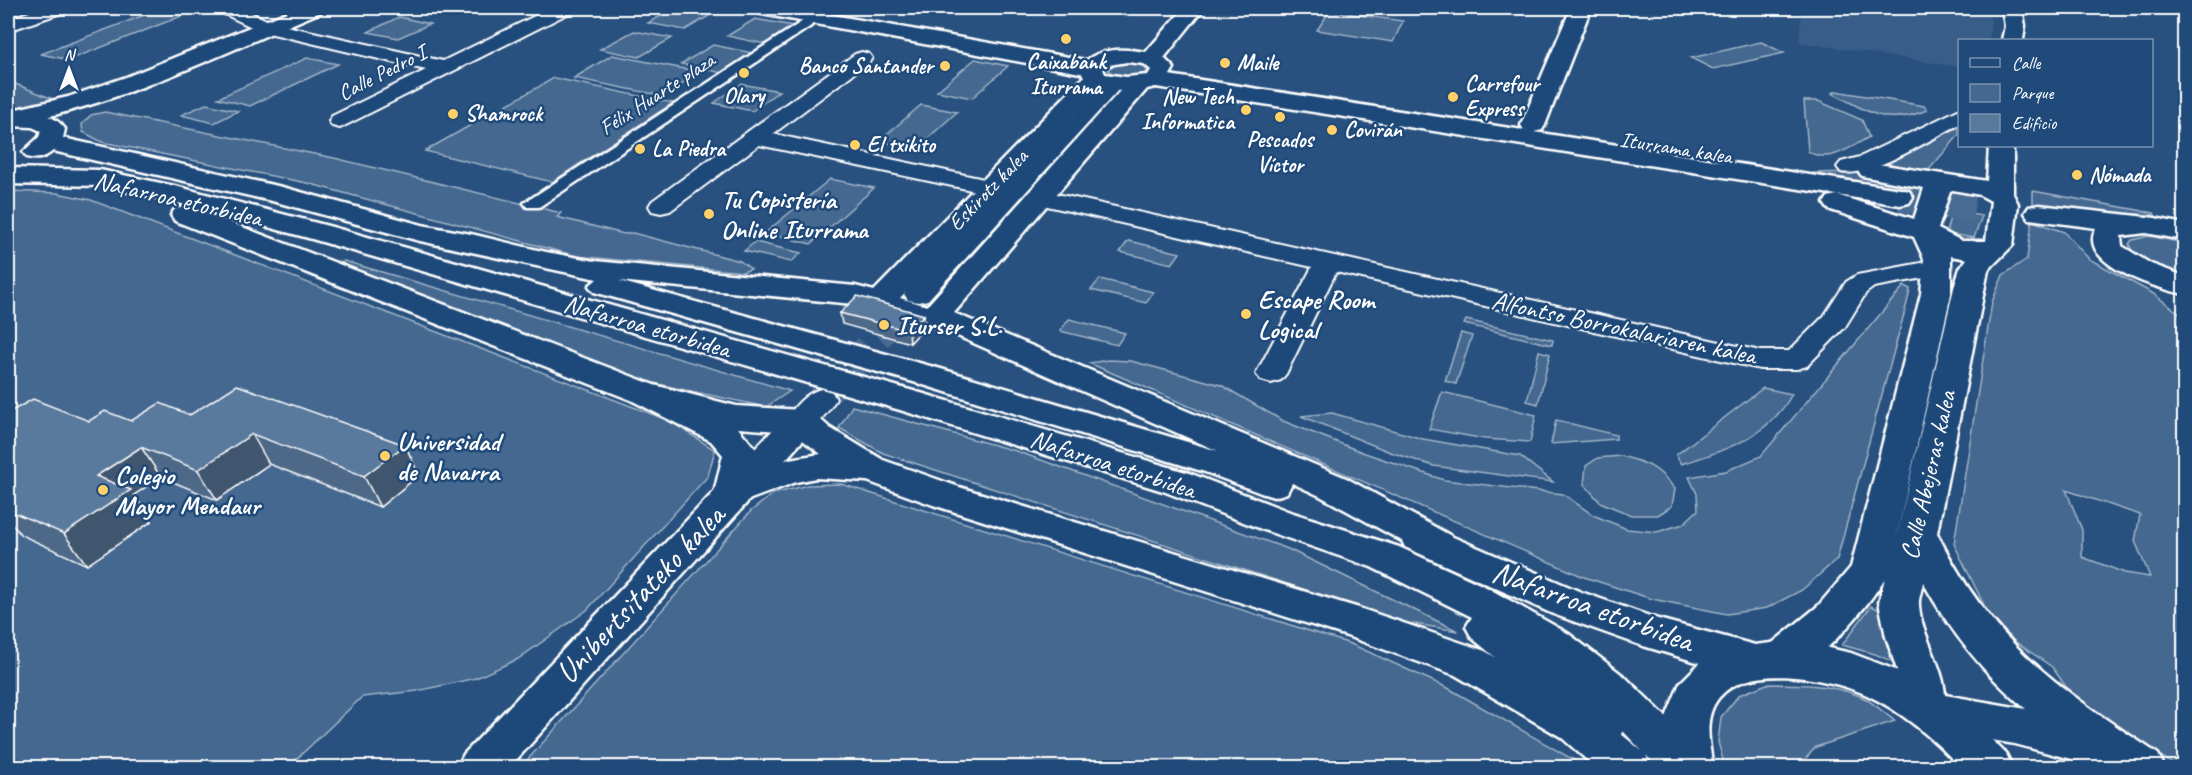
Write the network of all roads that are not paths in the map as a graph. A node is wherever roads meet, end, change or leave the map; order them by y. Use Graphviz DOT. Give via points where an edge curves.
graph roads {
  1 [pos="57,8"];
  2 [pos="226,8"];
  3 [pos="314,8"];
  4 [pos="564,8"];
  5 [pos="762,8"];
  6 [pos="1170,8"];
  7 [pos="1194,8"];
  8 [pos="1581,8"];
  9 [pos="2012,8"];
  10 [pos="812,15"];
  11 [pos="8,25"];
  12 [pos="267,27"];
  13 [pos="2013,39"];
  14 [pos="862,57"];
  15 [pos="445,68"];
  16 [pos="1126,73"];
  17 [pos="134,82"];
  18 [pos="1409,108"];
  19 [pos="1958,116"];
  20 [pos="8,119"];
  21 [pos="340,121"];
  22 [pos="1533,125"];
  23 [pos="1471,131"];
  24 [pos="51,136"];
  25 [pos="755,137"];
  26 [pos="1984,152"];
  27 [pos="1849,167"];
  28 [pos="13,172"];
  29 [pos="1949,183"];
  30 [pos="990,187"];
  31 [pos="2000,195"];
  32 [pos="1039,197"];
  33 [pos="533,203"];
  34 [pos="662,206"];
  35 [pos="2130,224"];
  36 [pos="2176,229"];
  37 [pos="436,237"];
  38 [pos="2106,240"];
  39 [pos="1992,249"];
  40 [pos="1932,255"];
  41 [pos="1327,263"];
  42 [pos="2179,288"];
  43 [pos="880,302"];
  44 [pos="926,305"];
  45 [pos="1272,374"];
  46 [pos="643,393"];
  47 [pos="811,410"];
  48 [pos="870,469"];
  49 [pos="732,493"];
  50 [pos="1277,521"];
  51 [pos="1918,533"];
  52 [pos="1439,545"];
  53 [pos="1768,658"];
  54 [pos="1927,709"];
  55 [pos="2133,761"];
  56 [pos="480,768"];
  57 [pos="1629,768"];
  58 [pos="1641,768"];
  59 [pos="1689,768"];
  60 [pos="1990,768"];
  1 -- 11 [label="street"];
  2 -- 12 [label="street, Calle Pedro I"];
  3 -- 12 [label="main road"];
  4 -- 15 [label="street, Calle Pedro I"];
  5 -- 16 [label="main road, Iturrama kalea"];
  6 -- 16 [label="main road" via="1139,42"];
  7 -- 16 [label="main road, Eskirotz kalea"];
  8 -- 22 [label="main road"];
  9 -- 13 [label="main road"];
  10 -- 16 [label="main road, Iturrama kalea"];
  10 -- 33 [label="street, Félix Huarte plaza"];
  12 -- 15 [label="street, Calle Pedro I"];
  12 -- 17 [label="main road"];
  14 -- 25 [label="street"];
  15 -- 21 [label="street, Calle Pedro I"];
  16 -- 18 [label="main road, Iturrama kalea"];
  16 -- 23 [label="main road, Iturrama kalea"];
  16 -- 30 [label="main road, Eskirotz kalea"];
  16 -- 32 [label="main road, Eskirotz kalea"];
  16 -- 44 [label="street, Eskirotz kalea"];
  17 -- 20 [label="main road" via="75,103"];
  17 -- 24 [label="main road" via="88,106"];
  18 -- 22 [label="main road, Iturrama kalea"];
  18 -- 23 [label="main road, Iturrama kalea" via="1903,195"];
  19 -- 27 [label="street" via="1868,162"];
  20 -- 24 [label="main road, Nafarroa etorbidea" via="48,124"];
  22 -- 27 [label="main road, Iturrama kalea" via="1795,167"];
  23 -- 40 [label="main road, Iturrama kalea" via="1801,190"];
  24 -- 28 [label="main road"];
  24 -- 37 [label="main road, Nafarroa etorbidea"];
  25 -- 30 [label="street"];
  25 -- 34 [label="street"];
  26 -- 29 [label="main road"];
  26 -- 31 [label="main road"];
  27 -- 29 [label="main road, Iturrama kalea"];
  28 -- 46 [label="main road" via="135,196"];
  28 -- 50 [label="main road, Nafarroa etorbidea" via="100,178 322,232 935,409 1176,482"];
  29 -- 31 [label="main road, Iturrama kalea" via="1988,189"];
  29 -- 40 [label="main road, Calle Abejeras kalea" via="1938,186"];
  30 -- 43 [label="main road, Eskirotz kalea"];
  31 -- 39 [label="main road, Calle Abejeras kalea" via="2005,204 1999,245"];
  32 -- 41 [label="street, Alfontso Borrokalariaren kalea"];
  32 -- 44 [label="main road, Eskirotz kalea"];
  35 -- 36 [label="main road"];
  35 -- 38 [label="main road" via="2108,231"];
  35 -- 38 [label="main road" via="2037,216"];
  37 -- 43 [label="main road, Nafarroa etorbidea" via="595,270 855,295"];
  37 -- 52 [label="main road, Nafarroa etorbidea" via="459,248 794,338 1218,463"];
  38 -- 42 [label="main road" via="2107,248 2130,265"];
  39 -- 40 [label="main road, Iturrama kalea" via="1955,248"];
  39 -- 51 [label="main road, Calle Abejeras kalea" via="1974,268"];
  40 -- 41 [label="street, Alfontso Borrokalariaren kalea" via="1904,277 1887,276 1856,288 1835,321 1797,360 1760,360"];
  40 -- 53 [label="main road, Calle Abejeras kalea" via="1870,569 1837,614"];
  41 -- 45 [label="street"];
  43 -- 44 [label="main road, Nafarroa etorbidea"];
  44 -- 52 [label="main road, Nafarroa etorbidea" via="955,322 1333,487"];
  46 -- 47 [label="main road" via="736,417"];
  46 -- 49 [label="main road" via="723,433 741,453"];
  47 -- 48 [label="main road" via="818,436"];
  47 -- 49 [label="main road, Unibertsitateko kalea"];
  48 -- 49 [label="main road" via="816,466 789,471"];
  48 -- 57 [label="main road" via="1470,663 1577,724"];
  49 -- 56 [label="main road, Unibertsitateko kalea"];
  50 -- 58 [label="main road, Nafarroa etorbidea" via="1412,584 1491,629 1576,697"];
  50 -- 59 [label="main road, Nafarroa etorbidea" via="1385,557 1472,598 1554,646 1610,690"];
  51 -- 54 [label="main road, Calle Abejeras kalea" via="1899,602"];
  51 -- 55 [label="main road" via="1938,577 2001,660 2045,698"];
  52 -- 53 [label="main road, Nafarroa etorbidea" via="1567,603 1655,634"];
  53 -- 54 [label="main road, Nafarroa etorbidea" via="1833,664 1884,683"];
  53 -- 59 [label="main road" via="1718,673 1694,695 1685,722"];
  54 -- 55 [label="main road" via="2058,734"];
  54 -- 60 [label="main road" via="1965,739"];
}
